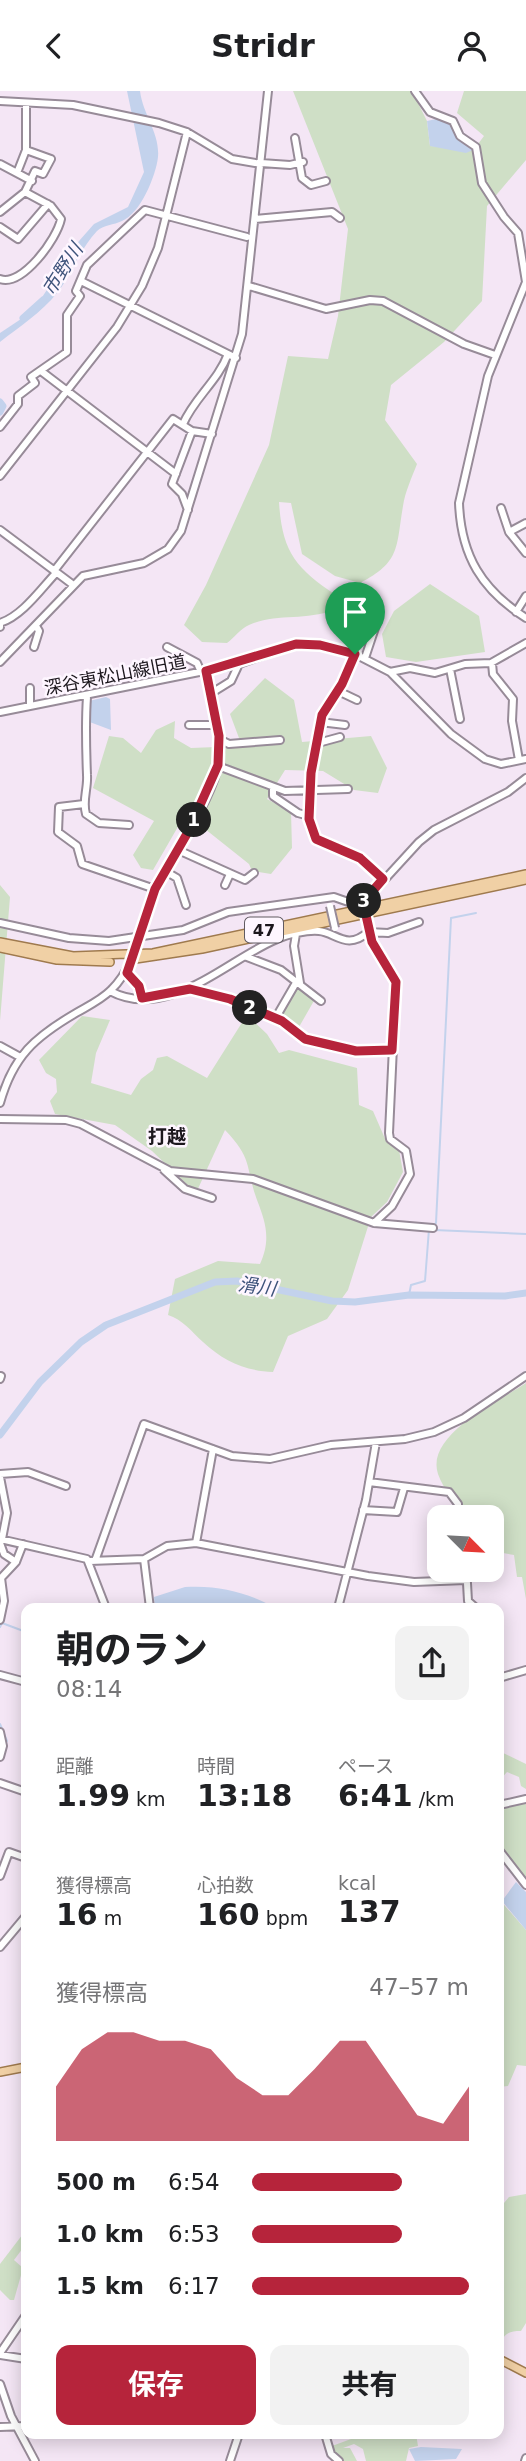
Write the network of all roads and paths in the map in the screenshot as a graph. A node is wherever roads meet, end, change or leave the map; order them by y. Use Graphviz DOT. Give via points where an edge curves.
graph roads {
  1 [pos="268,91"];
  2 [pos="415,91"];
  3 [pos="0,101"];
  4 [pos="26,104"];
  5 [pos="187,132"];
  6 [pos="295,138"];
  7 [pos="26,151"];
  8 [pos="300,163"];
  9 [pos="0,164"];
  10 [pos="261,164"];
  11 [pos="17,173"];
  12 [pos="32,181"];
  13 [pos="326,181"];
  14 [pos="25,192"];
  15 [pos="48,204"];
  16 [pos="0,212"];
  17 [pos="167,215"];
  18 [pos="340,218"];
  19 [pos="256,219"];
  20 [pos="0,227"];
  21 [pos="247,237"];
  22 [pos="524,265"];
  23 [pos="0,279"];
  24 [pos="81,281"];
  25 [pos="249,286"];
  26 [pos="131,306"];
  27 [pos="228,354"];
  28 [pos="495,355"];
  29 [pos="236,358"];
  30 [pos="41,371"];
  31 [pos="67,390"];
  32 [pos="183,423"];
  33 [pos="0,428"];
  34 [pos="192,431"];
  35 [pos="212,434"];
  36 [pos="147,452"];
  37 [pos="176,474"];
  38 [pos="0,476"];
  39 [pos="501,508"];
  40 [pos="188,510"];
  41 [pos="526,523"];
  42 [pos="0,530"];
  43 [pos="509,532"];
  44 [pos="526,553"];
  45 [pos="55,572"];
  46 [pos="72,584"];
  47 [pos="526,596"];
  48 [pos="516,612"];
  49 [pos="526,618"];
  50 [pos="377,622"];
  51 [pos="36,626"];
  52 [pos="0,627"];
  53 [pos="526,643"];
  54 [pos="34,647"];
  55 [pos="167,647"];
  56 [pos="355,654"];
  57 [pos="365,658"];
  58 [pos="0,662"];
  59 [pos="492,663"];
  60 [pos="239,664"];
  61 [pos="450,669"];
  62 [pos="204,671"];
  63 [pos="390,672"];
  64 [pos="30,688"];
  65 [pos="338,691"];
  66 [pos="210,694"];
  67 [pos="87,697"];
  68 [pos="357,700"];
  69 [pos="30,706"];
  70 [pos="0,712"];
  71 [pos="460,719"];
  72 [pos="320,722"];
  73 [pos="189,725"];
  74 [pos="217,725"];
  75 [pos="345,725"];
  76 [pos="340,737"];
  77 [pos="219,739"];
  78 [pos="280,740"];
  79 [pos="318,743"];
  80 [pos="523,759"];
  81 [pos="218,765"];
  82 [pos="526,778"];
  83 [pos="273,788"];
  84 [pos="348,789"];
  85 [pos="311,791"];
  86 [pos="83,804"];
  87 [pos="309,816"];
  88 [pos="126,823"];
  89 [pos="178,850"];
  90 [pos="165,871"];
  91 [pos="254,873"];
  92 [pos="230,874"];
  93 [pos="526,874"];
  94 [pos="383,879"];
  95 [pos="526,880"];
  96 [pos="225,885"];
  97 [pos="155,889"];
  98 [pos="186,905"];
  99 [pos="331,906"];
  100 [pos="364,908"];
  101 [pos="419,922"];
  102 [pos="0,923"];
  103 [pos="335,928"];
  104 [pos="368,932"];
  105 [pos="296,934"];
  106 [pos="139,937"];
  107 [pos="0,942"];
  108 [pos="0,948"];
  109 [pos="247,957"];
  110 [pos="132,958"];
  111 [pos="127,973"];
  112 [pos="298,982"];
  113 [pos="139,986"];
  114 [pos="190,989"];
  115 [pos="110,991"];
  116 [pos="121,995"];
  117 [pos="142,998"];
  118 [pos="321,1001"];
  119 [pos="275,1019"];
  120 [pos="0,1046"];
  121 [pos="392,1050"];
  122 [pos="20,1057"];
  123 [pos="0,1103"];
  124 [pos="0,1119"];
  125 [pos="160,1166"];
  126 [pos="212,1198"];
  127 [pos="374,1223"];
  128 [pos="433,1228"];
  129 [pos="526,1376"];
  130 [pos="376,1442"];
  131 [pos="213,1448"];
  132 [pos="0,1476"];
  133 [pos="369,1482"];
  134 [pos="66,1486"];
  135 [pos="404,1488"];
  136 [pos="458,1505"];
  137 [pos="363,1510"];
  138 [pos="1,1541"];
  139 [pos="196,1542"];
  140 [pos="23,1544"];
  141 [pos="144,1559"];
  142 [pos="92,1561"];
  143 [pos="16,1562"];
  144 [pos="349,1570"];
  145 [pos="427,1582"];
  146 [pos="466,1582"];
  147 [pos="105,1603"];
  148 [pos="149,1603"];
  149 [pos="339,1603"];
  150 [pos="470,1603"];
  151 [pos="0,1620"];
  152 [pos="526,1670"];
  153 [pos="0,1675"];
  154 [pos="504,1677"];
  155 [pos="21,1681"];
  156 [pos="0,1732"];
  157 [pos="0,1757"];
  158 [pos="0,1783"];
  159 [pos="21,1791"];
  160 [pos="526,1799"];
  161 [pos="504,1804"];
  162 [pos="504,1856"];
  163 [pos="21,1857"];
  164 [pos="0,1876"];
  165 [pos="526,1885"];
  166 [pos="21,1922"];
  167 [pos="0,1947"];
  168 [pos="21,2068"];
  169 [pos="0,2072"];
  170 [pos="21,2322"];
  171 [pos="0,2354"];
  172 [pos="21,2358"];
  173 [pos="504,2362"];
  174 [pos="526,2373"];
  175 [pos="0,2384"];
  176 [pos="0,2427"];
  177 [pos="18,2427"];
  178 [pos="21,2427"];
  179 [pos="21,2433"];
  180 [pos="24,2439"];
  181 [pos="237,2439"];
  182 [pos="326,2439"];
  183 [pos="35,2461"];
  184 [pos="230,2461"];
  185 [pos="339,2461"];
  1 -- 10 [label="street"];
  2 -- 22 [label="street" via="430,112 453,121 460,136 476,146 482,183 518,233"];
  3 -- 4 [label="street"];
  4 -- 5 [label="street" via="73,106"];
  4 -- 7 [label="street"];
  5 -- 10 [label="street" via="232,159"];
  5 -- 17 [label="street"];
  6 -- 8 [label="street"];
  7 -- 11 [label="street"];
  7 -- 12 [label="street" via="51,159 43,174 35,171"];
  8 -- 10 [label="street"];
  8 -- 13 [label="street" via="307,183"];
  9 -- 11 [label="street"];
  10 -- 19 [label="street"];
  11 -- 12 [label="street"];
  12 -- 14 [label="street"];
  14 -- 15 [label="street"];
  14 -- 16 [label="street"];
  15 -- 20 [label="street" via="18,239"];
  15 -- 23 [label="street" via="61,219 58,233 19,278"];
  17 -- 21 [label="street"];
  17 -- 24 [label="street" via="145,210 87,265"];
  17 -- 26 [label="street" via="150,268"];
  18 -- 19 [label="street" via="332,212"];
  19 -- 25 [label="street"];
  22 -- 28 [label="street" via="525,288"];
  24 -- 26 [label="street"];
  24 -- 30 [label="street" via="76,291 80,296 67,315 67,352"];
  25 -- 28 [label="street" via="326,309 383,300 464,344"];
  25 -- 29 [label="street"];
  26 -- 27 [label="street"];
  26 -- 31 [label="street"];
  27 -- 29 [label="street"];
  27 -- 32 [label="street"];
  28 -- 48 [label="street" via="461,488 460,516 479,578"];
  29 -- 35 [label="street"];
  30 -- 31 [label="street"];
  30 -- 33 [label="street" via="31,377 34,383 23,389"];
  31 -- 36 [label="street"];
  31 -- 38 [label="street"];
  32 -- 34 [label="street"];
  32 -- 36 [label="street" via="173,419"];
  34 -- 35 [label="street"];
  34 -- 37 [label="street"];
  35 -- 40 [label="street"];
  36 -- 37 [label="street"];
  36 -- 45 [label="street"];
  37 -- 40 [label="street" via="172,484"];
  39 -- 43 [label="street"];
  40 -- 46 [label="street" via="177,538 161,555 144,563 95,572"];
  41 -- 43 [label="street"];
  42 -- 45 [label="street"];
  43 -- 44 [label="street"];
  45 -- 46 [label="street"];
  45 -- 52 [label="street"];
  46 -- 51 [label="street"];
  47 -- 48 [label="street"];
  48 -- 49 [label="street"];
  50 -- 57 [label="street"];
  51 -- 54 [label="street"];
  51 -- 58 [label="street"];
  53 -- 59 [label="street"];
  55 -- 62 [label="street"];
  56 -- 57 [label="street, 深谷東松山線旧道"];
  56 -- 60 [label="street, 深谷東松山線旧道" via="296,644"];
  56 -- 65 [label="street"];
  57 -- 63 [label="street, 深谷東松山線旧道"];
  59 -- 61 [label="street"];
  59 -- 80 [label="street" via="494,677 513,699 512,721"];
  60 -- 62 [label="street, 深谷東松山線旧道"];
  60 -- 66 [label="street" via="231,681"];
  61 -- 63 [label="street"];
  61 -- 71 [label="street"];
  62 -- 66 [label="street"];
  62 -- 67 [label="street, 深谷東松山線旧道"];
  63 -- 80 [label="street, 深谷東松山線旧道" via="451,734 485,759 501,764"];
  64 -- 69 [label="street"];
  65 -- 68 [label="street"];
  65 -- 72 [label="street"];
  66 -- 74 [label="street"];
  67 -- 69 [label="street, 深谷東松山線旧道"];
  67 -- 86 [label="street"];
  69 -- 70 [label="street, 深谷東松山線旧道"];
  72 -- 75 [label="street"];
  72 -- 79 [label="street"];
  73 -- 74 [label="street"];
  74 -- 77 [label="street"];
  76 -- 79 [label="street"];
  77 -- 78 [label="street" via="229,744"];
  77 -- 81 [label="street"];
  79 -- 85 [label="street" via="319,762 311,773"];
  81 -- 83 [label="street"];
  81 -- 89 [label="street"];
  82 -- 94 [label="street" via="434,830"];
  83 -- 85 [label="street"];
  83 -- 87 [label="street" via="273,796"];
  84 -- 85 [label="street"];
  85 -- 87 [label="street"];
  86 -- 88 [label="street" via="91,819"];
  86 -- 97 [label="street" via="59,807 58,832 77,846 79,861"];
  87 -- 94 [label="street" via="316,839 360,858"];
  89 -- 90 [label="street"];
  89 -- 92 [label="street"];
  90 -- 97 [label="street"];
  90 -- 98 [label="street" via="177,878"];
  91 -- 92 [label="street" via="247,880"];
  92 -- 96 [label="street"];
  93 -- 100 [label="main road, 47"];
  94 -- 100 [label="street"];
  95 -- 100 [label="main road, 47"];
  97 -- 106 [label="street"];
  99 -- 103 [label="street, bridge"];
  100 -- 104 [label="street"];
  100 -- 106 [label="street" via="334,897 228,912 183,930"];
  100 -- 110 [label="main road, 47"];
  101 -- 104 [label="street" via="388,933"];
  102 -- 106 [label="street" via="92,940"];
  104 -- 105 [label="street" via="338,940 324,931"];
  104 -- 121 [label="street" via="396,982"];
  105 -- 109 [label="street" via="277,939"];
  105 -- 112 [label="street"];
  106 -- 110 [label="street"];
  107 -- 110 [label="main road, 47" via="58,954"];
  108 -- 110 [label="main road, 47" via="72,961"];
  109 -- 112 [label="street"];
  109 -- 114 [label="street"];
  110 -- 111 [label="street"];
  111 -- 113 [label="street"];
  111 -- 115 [label="street"];
  112 -- 118 [label="street"];
  112 -- 119 [label="street"];
  113 -- 116 [label="street"];
  113 -- 117 [label="street"];
  114 -- 117 [label="street"];
  114 -- 119 [label="street" via="230,999"];
  115 -- 116 [label="street"];
  115 -- 122 [label="street" via="38,1036"];
  116 -- 117 [label="street"];
  119 -- 121 [label="street" via="305,1039 356,1051"];
  120 -- 122 [label="street"];
  121 -- 127 [label="street" via="390,1139 406,1151 410,1174 392,1206"];
  122 -- 123 [label="street"];
  124 -- 125 [label="street" via="81,1124"];
  125 -- 126 [label="street" via="185,1189"];
  125 -- 127 [label="street" via="193,1175 253,1179"];
  127 -- 128 [label="street"];
  129 -- 130 [label="street" via="443,1429"];
  130 -- 131 [label="street" via="331,1445 270,1459 240,1458"];
  130 -- 133 [label="street"];
  131 -- 139 [label="street"];
  131 -- 142 [label="street" via="144,1424"];
  132 -- 134 [label="street" via="28,1472"];
  132 -- 138 [label="street" via="7,1513"];
  133 -- 135 [label="street"];
  133 -- 137 [label="street"];
  135 -- 136 [label="street" via="449,1492"];
  135 -- 137 [label="street" via="397,1512"];
  137 -- 144 [label="street"];
  138 -- 140 [label="street"];
  138 -- 143 [label="street" via="4,1554"];
  139 -- 141 [label="street" via="167,1546"];
  139 -- 144 [label="street"];
  140 -- 142 [label="street"];
  140 -- 143 [label="street"];
  141 -- 142 [label="street"];
  141 -- 148 [label="street"];
  142 -- 147 [label="street"];
  143 -- 151 [label="street" via="1,1579 4,1601"];
  144 -- 145 [label="street"];
  144 -- 149 [label="street"];
  146 -- 150 [label="street"];
  152 -- 154 [label="street"];
  153 -- 155 [label="street"];
  156 -- 157 [label="street"];
  158 -- 159 [label="street"];
  160 -- 161 [label="street"];
  162 -- 165 [label="street"];
  163 -- 164 [label="street" via="9,1852"];
  166 -- 167 [label="street"];
  168 -- 169 [label="main road"];
  170 -- 171 [label="street"];
  171 -- 172 [label="street"];
  173 -- 174 [label="main road"];
  175 -- 177 [label="street"];
  176 -- 177 [label="street"];
  177 -- 178 [label="street"];
  177 -- 179 [label="street"];
  180 -- 183 [label="street"];
  181 -- 184 [label="street"];
  182 -- 185 [label="street"];
}
